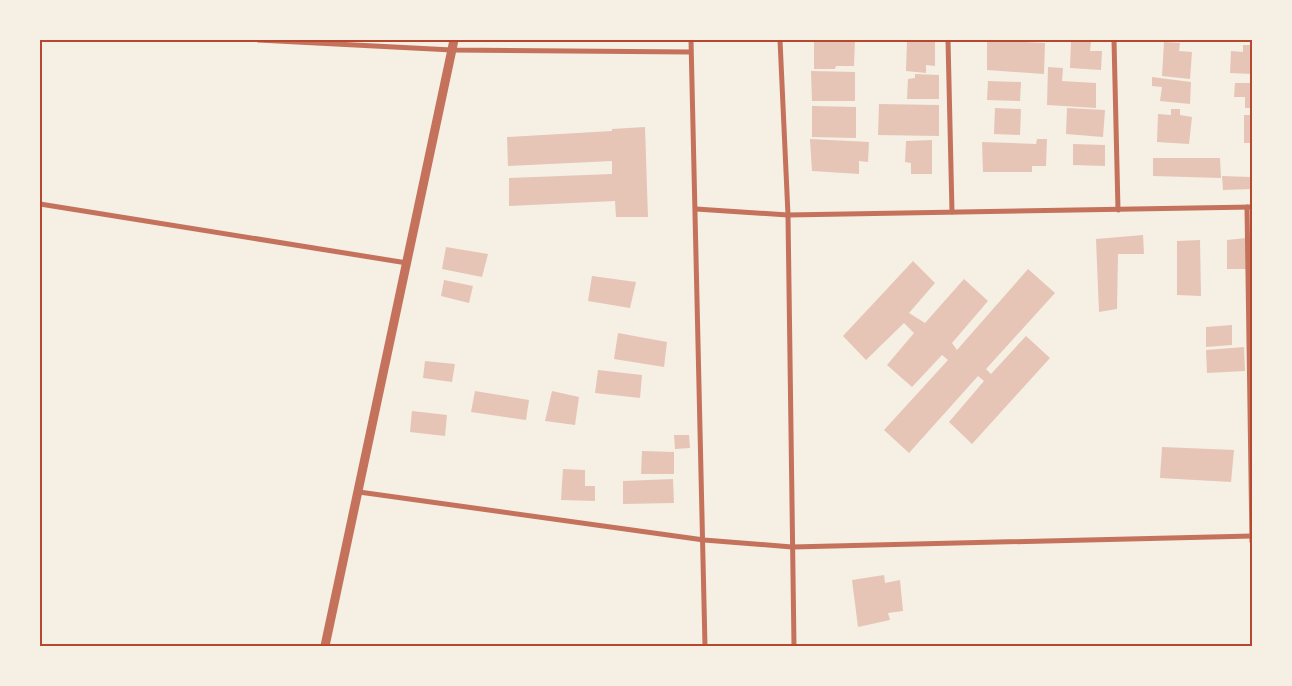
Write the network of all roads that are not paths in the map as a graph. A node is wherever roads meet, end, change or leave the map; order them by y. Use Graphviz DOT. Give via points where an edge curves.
graph roads {
  1 [pos="258,40"];
  2 [pos="454,40"];
  3 [pos="691,40"];
  4 [pos="780,40"];
  5 [pos="948,40"];
  6 [pos="1114,40"];
  7 [pos="452,50"];
  8 [pos="690,52"];
  9 [pos="40,204"];
  10 [pos="1250,207"];
  11 [pos="696,209"];
  12 [pos="1118,210"];
  13 [pos="952,212"];
  14 [pos="788,215"];
  15 [pos="408,263"];
  16 [pos="359,492"];
  17 [pos="1252,536"];
  18 [pos="704,540"];
  19 [pos="1252,542"];
  20 [pos="792,546"];
  21 [pos="325,646"];
  22 [pos="705,646"];
  23 [pos="794,646"];
  1 -- 7 [label="street"];
  2 -- 7 [label="street"];
  3 -- 8 [label="street"];
  4 -- 14 [label="street"];
  5 -- 13 [label="street"];
  6 -- 12 [label="street"];
  7 -- 8 [label="street"];
  7 -- 15 [label="street"];
  8 -- 11 [label="street"];
  9 -- 15 [label="street"];
  10 -- 12 [label="street"];
  10 -- 17 [label="street"];
  11 -- 14 [label="street"];
  11 -- 18 [label="street"];
  12 -- 13 [label="street"];
  13 -- 14 [label="street"];
  14 -- 20 [label="street"];
  15 -- 16 [label="street"];
  16 -- 18 [label="street"];
  16 -- 21 [label="street"];
  17 -- 19 [label="street"];
  17 -- 20 [label="street"];
  18 -- 20 [label="street"];
  18 -- 22 [label="street"];
  20 -- 23 [label="street"];
}
